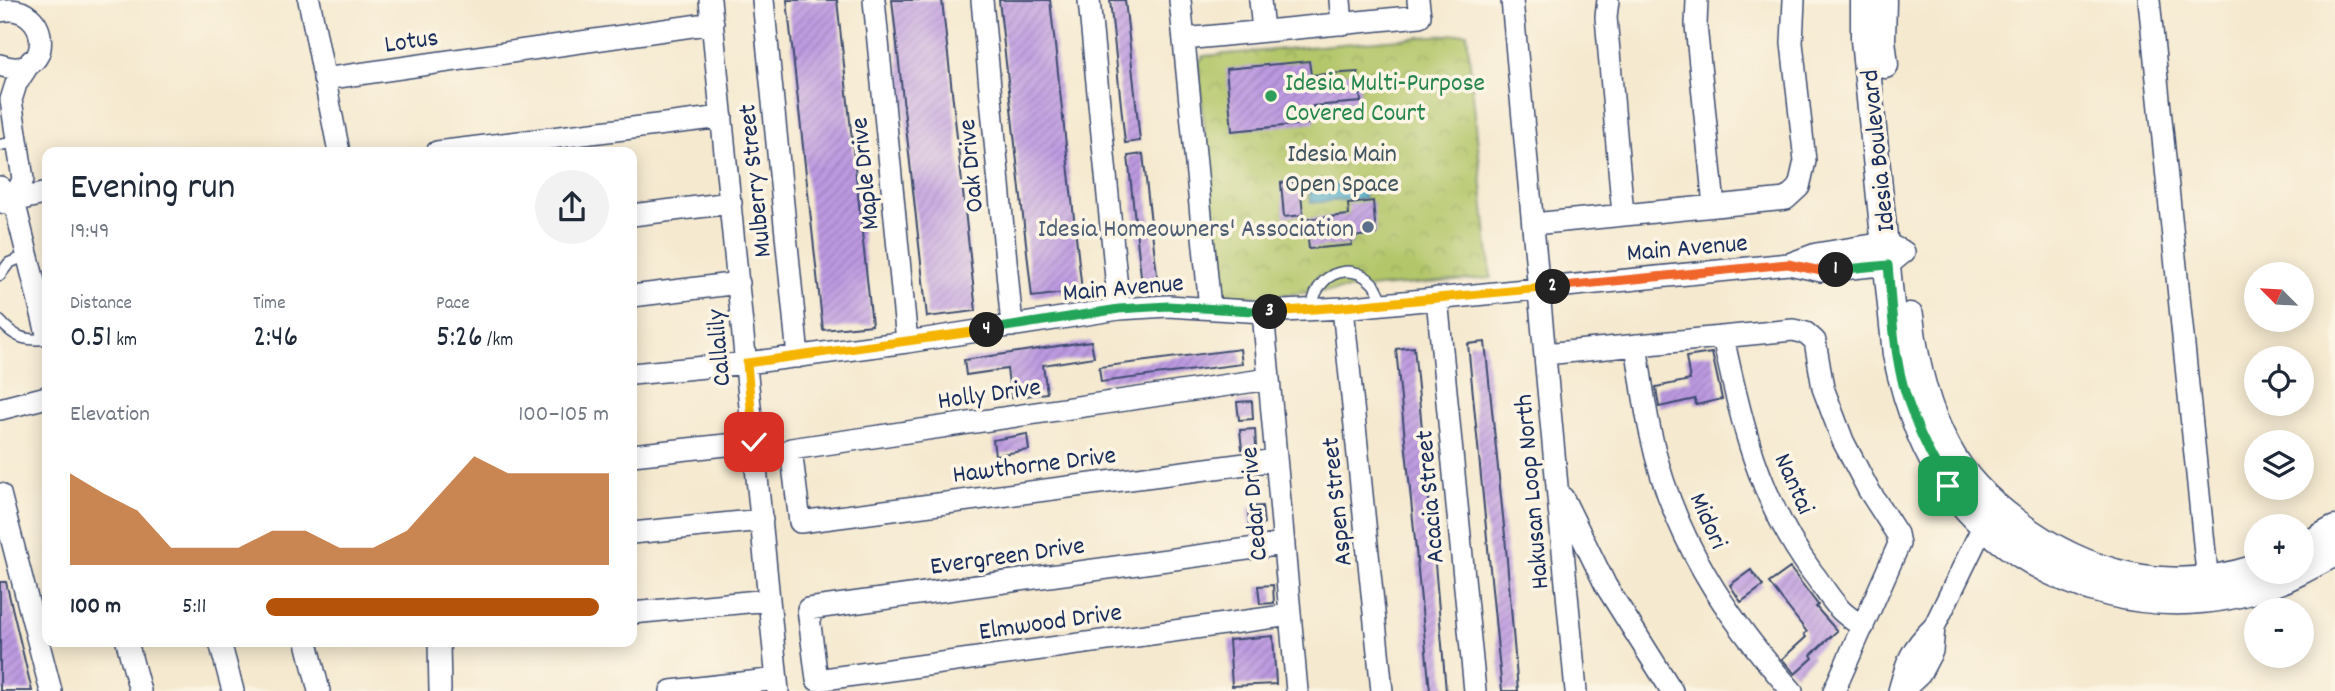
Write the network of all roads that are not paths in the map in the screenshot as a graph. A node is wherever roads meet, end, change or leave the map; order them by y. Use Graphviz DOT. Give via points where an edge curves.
graph roads {
  1 [pos="39,0"];
  2 [pos="309,0"];
  3 [pos="710,0"];
  4 [pos="762,0"];
  5 [pos="874,0"];
  6 [pos="982,0"];
  7 [pos="1089,0"];
  8 [pos="1180,0"];
  9 [pos="1260,0"];
  10 [pos="1340,0"];
  11 [pos="1513,0"];
  12 [pos="1608,0"];
  13 [pos="1697,0"];
  14 [pos="1794,0"];
  15 [pos="1864,0"];
  16 [pos="1883,0"];
  17 [pos="2150,0"];
  18 [pos="5,7"];
  19 [pos="1419,8"];
  20 [pos="713,23"];
  21 [pos="38,24"];
  22 [pos="1342,24"];
  23 [pos="1263,31"];
  24 [pos="1184,38"];
  25 [pos="31,61"];
  26 [pos="0,65"];
  27 [pos="324,79"];
  28 [pos="722,117"];
  29 [pos="8,144"];
  30 [pos="337,147"];
  31 [pos="478,147"];
  32 [pos="42,193"];
  33 [pos="5,197"];
  34 [pos="731,203"];
  35 [pos="1714,206"];
  36 [pos="637,214"];
  37 [pos="1623,215"];
  38 [pos="1533,224"];
  39 [pos="1892,253"];
  40 [pos="28,255"];
  41 [pos="0,275"];
  42 [pos="739,283"];
  43 [pos="1539,288"];
  44 [pos="637,295"];
  45 [pos="1437,298"];
  46 [pos="1383,304"];
  47 [pos="1343,307"];
  48 [pos="1210,308"];
  49 [pos="1119,309"];
  50 [pos="1312,309"];
  51 [pos="1263,312"];
  52 [pos="42,313"];
  53 [pos="0,321"];
  54 [pos="1012,326"];
  55 [pos="1723,337"];
  56 [pos="42,339"];
  57 [pos="907,342"];
  58 [pos="1636,345"];
  59 [pos="1545,354"];
  60 [pos="798,357"];
  61 [pos="747,363"];
  62 [pos="637,374"];
  63 [pos="1269,379"];
  64 [pos="42,398"];
  65 [pos="0,409"];
  66 [pos="754,442"];
  67 [pos="637,454"];
  68 [pos="1276,460"];
  69 [pos="1558,488"];
  70 [pos="0,494"];
  71 [pos="1988,515"];
  72 [pos="762,520"];
  73 [pos="800,522"];
  74 [pos="2335,529"];
  75 [pos="637,532"];
  76 [pos="2314,541"];
  77 [pos="1284,544"];
  78 [pos="2335,553"];
  79 [pos="2314,564"];
  80 [pos="2244,573"];
  81 [pos="2272,584"];
  82 [pos="2209,589"];
  83 [pos="769,600"];
  84 [pos="637,613"];
  85 [pos="1290,615"];
  86 [pos="1863,627"];
  87 [pos="128,647"];
  88 [pos="221,647"];
  89 [pos="308,647"];
  90 [pos="439,647"];
  91 [pos="817,680"];
  92 [pos="777,685"];
  93 [pos="51,691"];
  94 [pos="140,691"];
  95 [pos="233,691"];
  96 [pos="319,691"];
  97 [pos="440,691"];
  98 [pos="671,691"];
  99 [pos="1297,691"];
  100 [pos="1382,691"];
  101 [pos="1475,691"];
  102 [pos="1576,691"];
  103 [pos="1672,691"];
  104 [pos="1792,691"];
  105 [pos="1834,691"];
  106 [pos="1900,691"];
  1 -- 21 [label="street"];
  2 -- 27 [label="street"];
  3 -- 20 [label="street, Callalily"];
  4 -- 60 [label="street, Mulberry Street"];
  5 -- 57 [label="street, Maple Drive"];
  6 -- 54 [label="street, Oak Drive"];
  7 -- 49 [label="street"];
  8 -- 24 [label="street"];
  9 -- 23 [label="street"];
  10 -- 22 [label="street"];
  11 -- 38 [label="street, Hakusan Loop North"];
  12 -- 37 [label="street"];
  13 -- 35 [label="street"];
  14 -- 35 [label="street" via="1792,43 1805,161 1799,187 1786,199"];
  15 -- 39 [label="street, Idesia Boulevard" via="1864,40"];
  16 -- 39 [label="street, Idesia Boulevard"];
  17 -- 82 [label="street"];
  18 -- 21 [label="street" via="24,11"];
  19 -- 22 [label="street"];
  20 -- 27 [label="street, Lotus"];
  20 -- 28 [label="street, Callalily"];
  21 -- 25 [label="street" via="41,44"];
  22 -- 23 [label="street"];
  23 -- 24 [label="street"];
  24 -- 48 [label="street"];
  25 -- 26 [label="street" via="13,68"];
  25 -- 29 [label="street" via="11,100"];
  27 -- 30 [label="street"];
  28 -- 31 [label="street"];
  28 -- 34 [label="street, Callalily"];
  29 -- 33 [label="street" via="23,179"];
  32 -- 33 [label="street"];
  33 -- 40 [label="street"];
  34 -- 36 [label="street"];
  34 -- 42 [label="street, Callalily"];
  35 -- 37 [label="street"];
  37 -- 38 [label="street"];
  38 -- 43 [label="street, Hakusan Loop North"];
  39 -- 43 [label="street, Main Avenue" via="1816,254 1788,264"];
  39 -- 71 [label="street, Idesia Boulevard" via="1896,355 1909,405 1943,478 1965,508"];
  40 -- 41 [label="lane" via="9,264"];
  40 -- 52 [label="street"];
  42 -- 44 [label="street"];
  42 -- 61 [label="street, Callalily"];
  43 -- 45 [label="street, Main Avenue"];
  43 -- 59 [label="street, Hakusan Loop North"];
  45 -- 46 [label="street, Main Avenue"];
  45 -- 101 [label="street, Acacia Street"];
  46 -- 47 [label="street, Main Avenue"];
  46 -- 50 [label="lane" via="1369,278 1350,271 1322,282"];
  47 -- 50 [label="street, Main Avenue"];
  47 -- 100 [label="street, Aspen Street"];
  48 -- 49 [label="street, Main Avenue"];
  48 -- 51 [label="street, Main Avenue"];
  49 -- 54 [label="street, Main Avenue"];
  50 -- 51 [label="street, Main Avenue"];
  51 -- 63 [label="street, Cedar Drive"];
  53 -- 56 [label="lane" via="11,333"];
  54 -- 57 [label="street, Main Avenue"];
  55 -- 58 [label="street"];
  55 -- 86 [label="street, Nantai" via="1757,472 1777,516 1839,609"];
  55 -- 86 [label="street" via="1793,330 1815,341 1824,388 1843,441 1899,544"];
  57 -- 60 [label="street, Main Avenue"];
  58 -- 59 [label="street"];
  58 -- 104 [label="street, Midori" via="1651,437 1688,544 1716,596"];
  59 -- 69 [label="street, Hakusan Loop North"];
  60 -- 61 [label="street, Main Avenue"];
  61 -- 62 [label="street, Main Avenue"];
  61 -- 66 [label="street, Callalily"];
  63 -- 68 [label="street, Cedar Drive"];
  63 -- 73 [label="street, Holly Drive" via="791,449"];
  64 -- 65 [label="street"];
  66 -- 67 [label="street"];
  66 -- 72 [label="street, Callalily"];
  68 -- 73 [label="street, Hawthorne Drive"];
  68 -- 77 [label="street, Cedar Drive"];
  69 -- 102 [label="street, Hakusan Loop North"];
  69 -- 103 [label="street" via="1606,586"];
  70 -- 93 [label="street"];
  71 -- 82 [label="street, Idesia Boulevard" via="2026,558 2092,588 2149,601"];
  71 -- 106 [label="street" via="1934,627 1916,644"];
  72 -- 75 [label="street"];
  72 -- 83 [label="street, Callalily"];
  74 -- 76 [label="street"];
  77 -- 85 [label="street, Cedar Drive"];
  77 -- 91 [label="street, Evergreen Drive" via="808,609"];
  78 -- 79 [label="street, Idesia Boulevard"];
  80 -- 82 [label="street, Idesia Boulevard"];
  81 -- 82 [label="street, Idesia Boulevard"];
  83 -- 84 [label="street"];
  83 -- 92 [label="street, Callalily"];
  85 -- 91 [label="street, Elmwood Drive"];
  85 -- 99 [label="street, Cedar Drive"];
  86 -- 105 [label="street"];
  87 -- 94 [label="street"];
  88 -- 95 [label="street"];
  89 -- 96 [label="street"];
  90 -- 97 [label="street"];
  92 -- 98 [label="street"];
}
